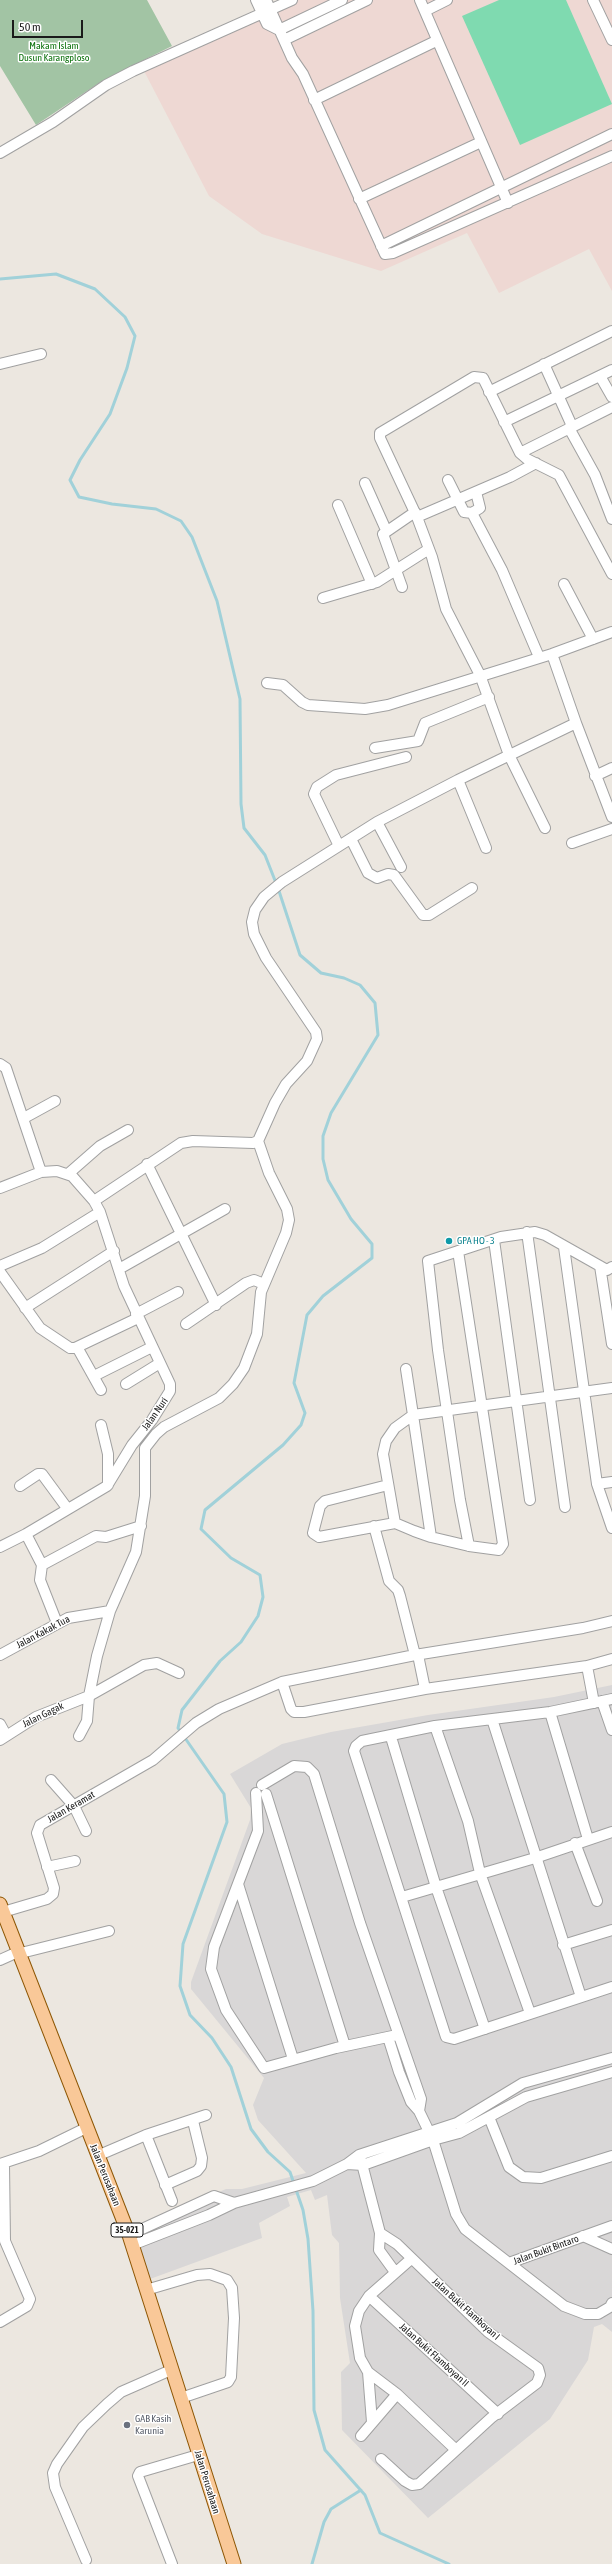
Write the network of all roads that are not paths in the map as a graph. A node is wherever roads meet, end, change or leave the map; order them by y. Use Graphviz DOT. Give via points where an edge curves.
graph roads {
  1 [pos="256,0"];
  2 [pos="266,0"];
  3 [pos="292,0"];
  4 [pos="342,0"];
  5 [pos="367,0"];
  6 [pos="420,0"];
  7 [pos="447,0"];
  8 [pos="593,0"];
  9 [pos="425,10"];
  10 [pos="267,12"];
  11 [pos="279,30"];
  12 [pos="284,40"];
  13 [pos="612,40"];
  14 [pos="436,41"];
  15 [pos="314,100"];
  16 [pos="612,134"];
  17 [pos="481,142"];
  18 [pos="0,153"];
  19 [pos="612,156"];
  20 [pos="503,188"];
  21 [pos="359,199"];
  22 [pos="508,203"];
  23 [pos="381,246"];
  24 [pos="612,331"];
  25 [pos="41,354"];
  26 [pos="0,364"];
  27 [pos="544,364"];
  28 [pos="612,370"];
  29 [pos="600,376"];
  30 [pos="489,392"];
  31 [pos="558,396"];
  32 [pos="612,397"];
  33 [pos="612,407"];
  34 [pos="504,422"];
  35 [pos="570,427"];
  36 [pos="520,453"];
  37 [pos="536,463"];
  38 [pos="448,480"];
  39 [pos="366,483"];
  40 [pos="476,492"];
  41 [pos="458,500"];
  42 [pos="338,505"];
  43 [pos="472,513"];
  44 [pos="416,514"];
  45 [pos="612,519"];
  46 [pos="386,530"];
  47 [pos="429,549"];
  48 [pos="395,569"];
  49 [pos="612,574"];
  50 [pos="372,584"];
  51 [pos="564,584"];
  52 [pos="402,587"];
  53 [pos="323,598"];
  54 [pos="612,632"];
  55 [pos="593,639"];
  56 [pos="552,654"];
  57 [pos="540,657"];
  58 [pos="480,675"];
  59 [pos="267,683"];
  60 [pos="489,697"];
  61 [pos="576,723"];
  62 [pos="375,748"];
  63 [pos="509,755"];
  64 [pos="406,757"];
  65 [pos="612,768"];
  66 [pos="595,776"];
  67 [pos="458,780"];
  68 [pos="612,818"];
  69 [pos="377,822"];
  70 [pos="545,828"];
  71 [pos="612,829"];
  72 [pos="351,839"];
  73 [pos="572,843"];
  74 [pos="339,846"];
  75 [pos="486,848"];
  76 [pos="401,867"];
  77 [pos="472,888"];
  78 [pos="0,1064"];
  79 [pos="55,1101"];
  80 [pos="24,1118"];
  81 [pos="128,1130"];
  82 [pos="258,1141"];
  83 [pos="147,1164"];
  84 [pos="41,1172"];
  85 [pos="68,1174"];
  86 [pos="0,1188"];
  87 [pos="94,1201"];
  88 [pos="225,1209"];
  89 [pos="100,1212"];
  90 [pos="527,1232"];
  91 [pos="181,1234"];
  92 [pos="494,1240"];
  93 [pos="564,1247"];
  94 [pos="114,1251"];
  95 [pos="458,1251"];
  96 [pos="0,1266"];
  97 [pos="600,1266"];
  98 [pos="612,1267"];
  99 [pos="119,1269"];
  100 [pos="0,1272"];
  101 [pos="262,1283"];
  102 [pos="178,1292"];
  103 [pos="216,1305"];
  104 [pos="25,1308"];
  105 [pos="137,1316"];
  106 [pos="186,1324"];
  107 [pos="612,1344"];
  108 [pos="77,1346"];
  109 [pos="152,1346"];
  110 [pos="160,1363"];
  111 [pos="406,1369"];
  112 [pos="94,1376"];
  113 [pos="126,1384"];
  114 [pos="612,1388"];
  115 [pos="101,1390"];
  116 [pos="584,1391"];
  117 [pos="548,1396"];
  118 [pos="517,1401"];
  119 [pos="483,1406"];
  120 [pos="447,1409"];
  121 [pos="413,1415"];
  122 [pos="101,1425"];
  123 [pos="151,1431"];
  124 [pos="612,1482"];
  125 [pos="597,1484"];
  126 [pos="108,1485"];
  127 [pos="388,1485"];
  128 [pos="20,1486"];
  129 [pos="530,1500"];
  130 [pos="564,1507"];
  131 [pos="67,1508"];
  132 [pos="395,1523"];
  133 [pos="141,1526"];
  134 [pos="374,1526"];
  135 [pos="612,1528"];
  136 [pos="26,1534"];
  137 [pos="431,1537"];
  138 [pos="469,1546"];
  139 [pos="0,1547"];
  140 [pos="42,1565"];
  141 [pos="110,1611"];
  142 [pos="612,1621"];
  143 [pos="57,1623"];
  144 [pos="0,1655"];
  145 [pos="416,1655"];
  146 [pos="612,1659"];
  147 [pos="587,1666"];
  148 [pos="179,1673"];
  149 [pos="282,1682"];
  150 [pos="425,1689"];
  151 [pos="89,1696"];
  152 [pos="603,1701"];
  153 [pos="550,1712"];
  154 [pos="492,1719"];
  155 [pos="0,1724"];
  156 [pos="435,1726"];
  157 [pos="612,1730"];
  158 [pos="79,1736"];
  159 [pos="3,1737"];
  160 [pos="391,1737"];
  161 [pos="52,1780"];
  162 [pos="261,1791"];
  163 [pos="74,1806"];
  164 [pos="86,1830"];
  165 [pos="612,1832"];
  166 [pos="588,1839"];
  167 [pos="575,1843"];
  168 [pos="535,1858"];
  169 [pos="75,1861"];
  170 [pos="47,1867"];
  171 [pos="480,1873"];
  172 [pos="238,1884"];
  173 [pos="436,1887"];
  174 [pos="402,1897"];
  175 [pos="597,1901"];
  176 [pos="2,1912"];
  177 [pos="612,1930"];
  178 [pos="109,1931"];
  179 [pos="563,1945"];
  180 [pos="20,1952"];
  181 [pos="0,1960"];
  182 [pos="612,1987"];
  183 [pos="581,1997"];
  184 [pos="530,2013"];
  185 [pos="485,2029"];
  186 [pos="393,2036"];
  187 [pos="345,2046"];
  188 [pos="612,2058"];
  189 [pos="292,2059"];
  190 [pos="573,2068"];
  191 [pos="612,2072"];
  192 [pos="413,2079"];
  193 [pos="402,2081"];
  194 [pos="578,2081"];
  195 [pos="419,2112"];
  196 [pos="206,2115"];
  197 [pos="489,2117"];
  198 [pos="193,2121"];
  199 [pos="86,2128"];
  200 [pos="146,2135"];
  201 [pos="432,2140"];
  202 [pos="359,2155"];
  203 [pos="97,2156"];
  204 [pos="612,2156"];
  205 [pos="2,2164"];
  206 [pos="348,2164"];
  207 [pos="363,2165"];
  208 [pos="165,2185"];
  209 [pos="172,2201"];
  210 [pos="234,2203"];
  211 [pos="169,2217"];
  212 [pos="612,2226"];
  213 [pos="174,2229"];
  214 [pos="380,2233"];
  215 [pos="583,2236"];
  216 [pos="131,2240"];
  217 [pos="612,2249"];
  218 [pos="411,2259"];
  219 [pos="508,2263"];
  220 [pos="395,2272"];
  221 [pos="146,2290"];
  222 [pos="369,2296"];
  223 [pos="612,2303"];
  224 [pos="0,2322"];
  225 [pos="171,2370"];
  226 [pos="368,2372"];
  227 [pos="397,2394"];
  228 [pos="181,2398"];
  229 [pos="498,2414"];
  230 [pos="372,2422"];
  231 [pos="361,2436"];
  232 [pos="455,2449"];
  233 [pos="198,2455"];
  234 [pos="381,2459"];
  235 [pos="86,2560"];
  236 [pos="172,2564"];
  237 [pos="234,2564"];
  1 -- 10 [label="street"];
  2 -- 10 [label="street"];
  3 -- 10 [label="street"];
  4 -- 11 [label="street"];
  5 -- 12 [label="street"];
  6 -- 9 [label="street"];
  7 -- 9 [label="street"];
  8 -- 13 [label="street"];
  9 -- 14 [label="street"];
  10 -- 11 [label="street" via="267,24"];
  10 -- 18 [label="street" via="119,78 53,122"];
  11 -- 12 [label="street"];
  12 -- 15 [label="street"];
  14 -- 15 [label="street"];
  14 -- 17 [label="street"];
  15 -- 21 [label="street"];
  16 -- 20 [label="street"];
  17 -- 20 [label="street"];
  17 -- 21 [label="street"];
  19 -- 22 [label="street"];
  20 -- 22 [label="street"];
  20 -- 23 [label="street"];
  21 -- 23 [label="street"];
  22 -- 23 [label="street" via="389,255 385,254"];
  24 -- 27 [label="street"];
  25 -- 26 [label="street"];
  27 -- 30 [label="street"];
  27 -- 31 [label="street"];
  28 -- 29 [label="street"];
  29 -- 31 [label="street"];
  29 -- 32 [label="street"];
  30 -- 34 [label="street"];
  30 -- 44 [label="street" via="483,378 474,377 380,433 380,438"];
  31 -- 34 [label="street"];
  31 -- 35 [label="street"];
  33 -- 35 [label="street"];
  34 -- 36 [label="street"];
  35 -- 36 [label="street"];
  35 -- 45 [label="street" via="595,475"];
  36 -- 37 [label="street"];
  37 -- 40 [label="street" via="518,474"];
  37 -- 49 [label="street" via="559,475"];
  38 -- 41 [label="street"];
  39 -- 46 [label="street"];
  40 -- 41 [label="street"];
  40 -- 43 [label="street" via="480,506"];
  41 -- 43 [label="street" via="464,512"];
  41 -- 44 [label="street"];
  42 -- 50 [label="street"];
  43 -- 57 [label="street" via="502,570"];
  44 -- 46 [label="street"];
  44 -- 47 [label="street"];
  46 -- 48 [label="street" via="383,538"];
  47 -- 48 [label="street"];
  47 -- 58 [label="street" via="446,609"];
  48 -- 50 [label="street"];
  48 -- 52 [label="street"];
  50 -- 53 [label="street"];
  51 -- 55 [label="street"];
  54 -- 55 [label="street"];
  55 -- 56 [label="street"];
  56 -- 57 [label="street"];
  56 -- 61 [label="street"];
  57 -- 58 [label="street"];
  58 -- 59 [label="street" via="388,705 365,709 308,704 302,702 283,685"];
  58 -- 60 [label="street"];
  60 -- 62 [label="street" via="425,723 418,741"];
  60 -- 63 [label="street"];
  61 -- 63 [label="street"];
  61 -- 66 [label="street"];
  63 -- 67 [label="street"];
  63 -- 70 [label="street"];
  64 -- 74 [label="street" via="336,775 317,787 314,794"];
  65 -- 66 [label="street"];
  66 -- 68 [label="street"];
  67 -- 69 [label="street"];
  67 -- 75 [label="street"];
  69 -- 72 [label="street"];
  69 -- 76 [label="street"];
  71 -- 73 [label="street"];
  72 -- 74 [label="street"];
  72 -- 77 [label="street" via="371,876 378,878 388,874 394,875 423,915 429,915"];
  74 -- 82 [label="street" via="282,882 264,897 255,910 252,922 254,934 266,958 316,1032 317,1039 307,1061 286,1084 274,1103"];
  78 -- 80 [label="street" via="6,1068"];
  79 -- 80 [label="street"];
  80 -- 84 [label="street"];
  81 -- 85 [label="street" via="100,1146"];
  82 -- 83 [label="street" via="181,1143"];
  82 -- 101 [label="street" via="269,1173 286,1209 288,1220 286,1233"];
  83 -- 87 [label="street"];
  83 -- 91 [label="street"];
  84 -- 85 [label="street"];
  84 -- 86 [label="street"];
  85 -- 87 [label="street, Jalan Nuri"];
  87 -- 89 [label="street, Jalan Nuri"];
  88 -- 91 [label="street"];
  89 -- 94 [label="street, Jalan Nuri"];
  89 -- 96 [label="street" via="42,1248"];
  90 -- 92 [label="street"];
  90 -- 93 [label="street" via="545,1235"];
  90 -- 117 [label="street"];
  91 -- 99 [label="street"];
  91 -- 103 [label="street"];
  92 -- 95 [label="street"];
  92 -- 118 [label="street"];
  93 -- 97 [label="street"];
  93 -- 116 [label="street"];
  94 -- 99 [label="street, Jalan Nuri"];
  94 -- 104 [label="street"];
  95 -- 119 [label="street"];
  95 -- 120 [label="street" via="435,1257 428,1261 427,1265"];
  97 -- 98 [label="street" via="607,1270"];
  97 -- 107 [label="street"];
  99 -- 105 [label="street, Jalan Nuri"];
  100 -- 104 [label="street"];
  101 -- 103 [label="street" via="254,1280 246,1282"];
  101 -- 123 [label="street" via="253,1344 244,1368 233,1384 219,1398"];
  102 -- 105 [label="street"];
  103 -- 106 [label="street"];
  104 -- 108 [label="street" via="40,1328 70,1348"];
  105 -- 108 [label="street"];
  105 -- 109 [label="street, Jalan Nuri"];
  108 -- 112 [label="street"];
  109 -- 110 [label="street, Jalan Nuri"];
  109 -- 112 [label="street"];
  110 -- 113 [label="street"];
  110 -- 123 [label="street, Jalan Nuri" via="170,1384 170,1391"];
  111 -- 121 [label="street"];
  112 -- 115 [label="street"];
  114 -- 116 [label="street"];
  116 -- 117 [label="street"];
  116 -- 125 [label="street"];
  117 -- 118 [label="street"];
  117 -- 130 [label="street"];
  118 -- 119 [label="street"];
  118 -- 129 [label="street"];
  119 -- 120 [label="street"];
  119 -- 138 [label="street" via="504,1544 499,1550"];
  120 -- 121 [label="street"];
  120 -- 138 [label="street"];
  121 -- 127 [label="street" via="395,1428 386,1440 384,1454"];
  121 -- 137 [label="street"];
  122 -- 126 [label="street" via="108,1454"];
  123 -- 126 [label="street, Jalan Nuri" via="132,1445"];
  123 -- 133 [label="street" via="146,1448 145,1496"];
  124 -- 125 [label="street"];
  125 -- 135 [label="street"];
  126 -- 131 [label="street, Jalan Nuri"];
  127 -- 132 [label="street"];
  127 -- 134 [label="street" via="325,1501 320,1506 313,1533 319,1537"];
  128 -- 131 [label="street" via="42,1474"];
  131 -- 136 [label="street, Jalan Nuri"];
  132 -- 134 [label="street"];
  132 -- 137 [label="street"];
  133 -- 140 [label="street" via="106,1536 96,1536"];
  133 -- 141 [label="street" via="133,1561"];
  134 -- 145 [label="street" via="389,1581 400,1596"];
  136 -- 139 [label="street, Jalan Nuri"];
  136 -- 140 [label="street"];
  137 -- 138 [label="street"];
  140 -- 143 [label="street" via="40,1580"];
  141 -- 143 [label="street, Jalan Kakak Tua" via="77,1615"];
  141 -- 151 [label="street"];
  142 -- 145 [label="street, Jalan Keramat"];
  143 -- 144 [label="street, Jalan Kakak Tua"];
  145 -- 149 [label="street, Jalan Keramat"];
  145 -- 150 [label="street"];
  146 -- 147 [label="street"];
  147 -- 150 [label="street"];
  147 -- 152 [label="street"];
  148 -- 151 [label="street, Jalan Gagak" via="157,1663 149,1663"];
  149 -- 150 [label="street" via="288,1705 294,1712"];
  149 -- 163 [label="street, Jalan Keramat" via="219,1709 196,1723 153,1760"];
  151 -- 158 [label="street" via="87,1720"];
  151 -- 159 [label="street, Jalan Gagak" via="53,1709"];
  152 -- 153 [label="street"];
  152 -- 157 [label="street"];
  153 -- 154 [label="street"];
  153 -- 166 [label="street"];
  154 -- 156 [label="street"];
  154 -- 168 [label="street"];
  155 -- 159 [label="street"];
  156 -- 160 [label="street"];
  156 -- 171 [label="street" via="468,1821"];
  160 -- 173 [label="street"];
  160 -- 174 [label="street" via="362,1741 354,1751"];
  161 -- 163 [label="street"];
  162 -- 172 [label="street" via="258,1831"];
  162 -- 186 [label="street" via="294,1766 307,1767 314,1774"];
  162 -- 187 [label="street" via="308,1922"];
  163 -- 164 [label="street"];
  163 -- 170 [label="street, Jalan Keramat" via="38,1828"];
  165 -- 166 [label="street"];
  166 -- 167 [label="street"];
  167 -- 168 [label="street"];
  167 -- 175 [label="street"];
  168 -- 171 [label="street"];
  168 -- 179 [label="street"];
  169 -- 170 [label="street"];
  170 -- 176 [label="street, Jalan Keramat" via="54,1888 51,1896"];
  171 -- 173 [label="street"];
  171 -- 184 [label="street"];
  172 -- 189 [label="street"];
  172 -- 189 [label="street" via="214,1947 211,1969 217,1989 226,2010 264,2068"];
  173 -- 174 [label="street"];
  173 -- 185 [label="street"];
  174 -- 185 [label="street" via="444,2035 454,2039"];
  176 -- 180 [label="main road, Jalan Perusahaan / 35-021"];
  177 -- 179 [label="street"];
  178 -- 180 [label="street"];
  179 -- 183 [label="street"];
  180 -- 181 [label="street"];
  180 -- 199 [label="main road, Jalan Perusahaan / 35-021"];
  182 -- 183 [label="street"];
  183 -- 184 [label="street"];
  184 -- 185 [label="street"];
  186 -- 187 [label="street"];
  186 -- 192 [label="street"];
  186 -- 193 [label="street, Jalan Bukit Bintaro"];
  187 -- 189 [label="street"];
  188 -- 190 [label="street"];
  190 -- 194 [label="street"];
  190 -- 201 [label="street" via="523,2083"];
  191 -- 194 [label="street"];
  192 -- 193 [label="street"];
  192 -- 195 [label="street" via="421,2100"];
  193 -- 195 [label="street, Jalan Bukit Bintaro" via="411,2102"];
  194 -- 197 [label="street" via="526,2097"];
  195 -- 201 [label="street, Jalan Bukit Bintaro"];
  196 -- 198 [label="street"];
  197 -- 201 [label="street" via="460,2133"];
  197 -- 204 [label="street" via="509,2167 523,2177 541,2178"];
  198 -- 200 [label="street"];
  198 -- 208 [label="street" via="202,2166 197,2171"];
  199 -- 203 [label="main road, Jalan Perusahaan / 35-021"];
  199 -- 205 [label="street" via="39,2151"];
  200 -- 203 [label="street"];
  200 -- 208 [label="street"];
  201 -- 202 [label="street"];
  201 -- 207 [label="street"];
  201 -- 219 [label="street, Jalan Bukit Bintaro" via="456,2214 465,2229"];
  202 -- 206 [label="street"];
  202 -- 207 [label="street"];
  203 -- 216 [label="main road, Jalan Perusahaan / 35-021"];
  205 -- 224 [label="street" via="5,2241 30,2298 27,2306"];
  206 -- 207 [label="street"];
  206 -- 210 [label="street" via="313,2181"];
  207 -- 214 [label="street"];
  208 -- 209 [label="street"];
  210 -- 211 [label="street" via="214,2196"];
  210 -- 213 [label="street" via="210,2216"];
  211 -- 213 [label="street"];
  211 -- 216 [label="street"];
  212 -- 215 [label="street, Jalan Bukit Bintaro"];
  213 -- 216 [label="street"];
  214 -- 218 [label="street, Jalan Bukit Flamboyan I" via="397,2244"];
  214 -- 220 [label="street" via="379,2250"];
  215 -- 217 [label="street, Jalan Bukit Bintaro"];
  215 -- 219 [label="street, Jalan Bukit Bintaro"];
  216 -- 221 [label="main road, Jalan Perusahaan / 35-021"];
  218 -- 220 [label="street"];
  218 -- 229 [label="street, Jalan Bukit Flamboyan I" via="488,2332 538,2368 540,2373 537,2383"];
  219 -- 223 [label="street, Jalan Bukit Bintaro" via="564,2306 585,2314 598,2314"];
  220 -- 222 [label="street"];
  221 -- 225 [label="main road, Jalan Perusahaan / 35-021"];
  221 -- 228 [label="street" via="196,2275 210,2274 227,2280 232,2288 234,2318 231,2377 228,2382"];
  222 -- 226 [label="street" via="359,2311 355,2326 360,2358"];
  222 -- 229 [label="street, Jalan Bukit Flamboyan II"];
  225 -- 228 [label="main road, Jalan Perusahaan / 35-021"];
  225 -- 235 [label="street" via="116,2396 83,2427 57,2464 53,2473 55,2487"];
  226 -- 227 [label="street"];
  226 -- 230 [label="street"];
  227 -- 230 [label="street"];
  227 -- 232 [label="street"];
  228 -- 233 [label="main road, Jalan Perusahaan / 35-021"];
  229 -- 232 [label="street"];
  230 -- 231 [label="street"];
  232 -- 234 [label="street" via="415,2485 405,2482"];
  233 -- 236 [label="street" via="140,2472 138,2476"];
  233 -- 237 [label="main road, Jalan Perusahaan / 35-021"];
}
